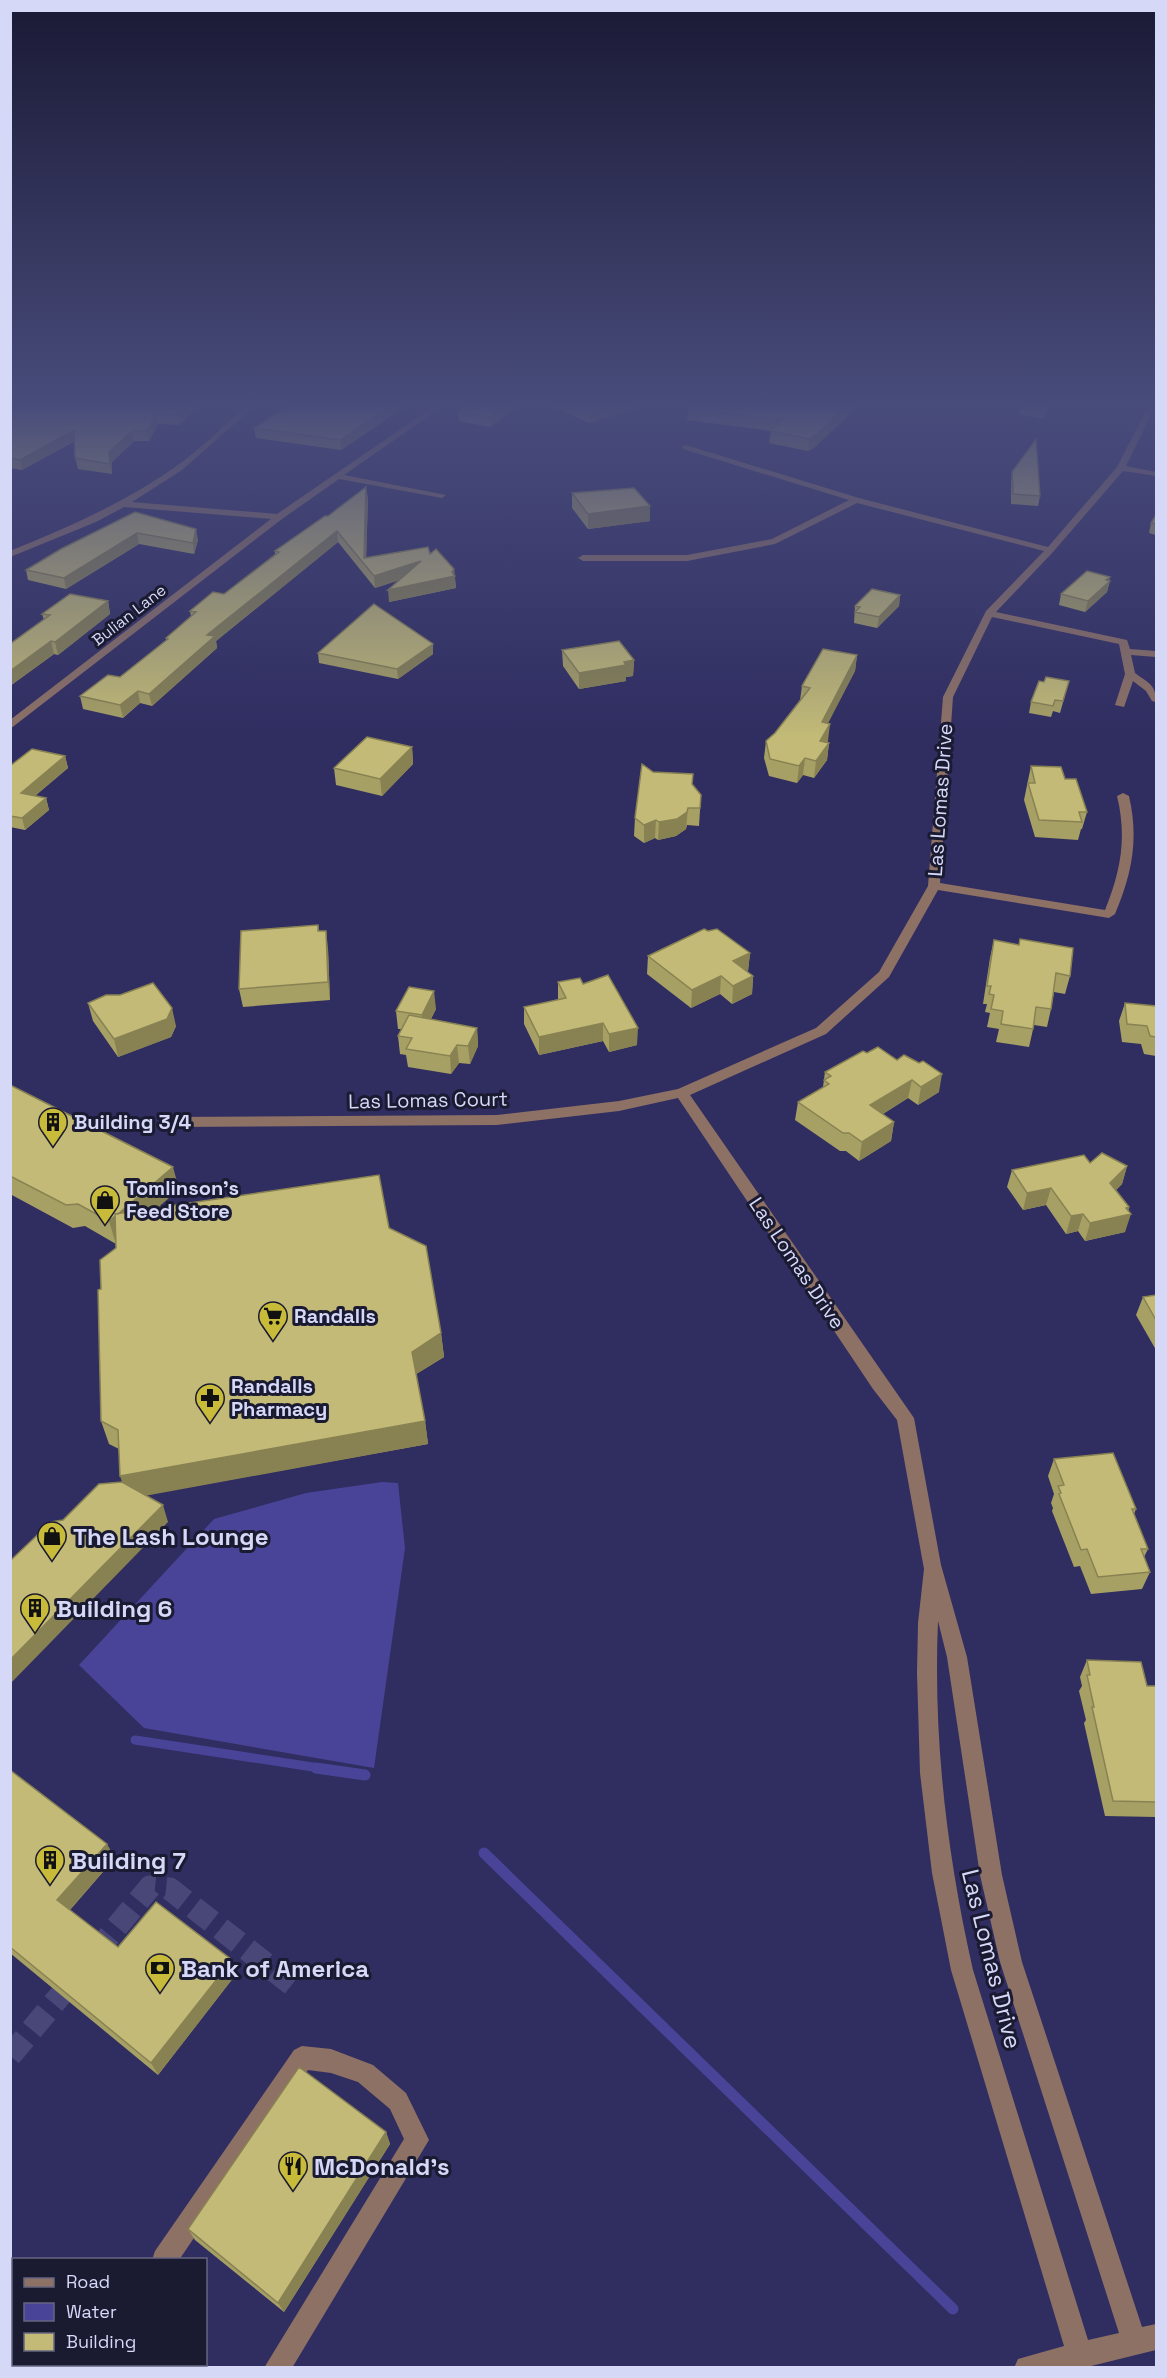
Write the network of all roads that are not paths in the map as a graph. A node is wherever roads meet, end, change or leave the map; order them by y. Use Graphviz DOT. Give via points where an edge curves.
graph roads {
  1 [pos="102,515"];
  2 [pos="255,515"];
  3 [pos="282,515"];
  4 [pos="826,515"];
  5 [pos="914,515"];
  6 [pos="1080,515"];
  7 [pos="279,517"];
  8 [pos="1050,550"];
  9 [pos="10,554"];
  10 [pos="583,558"];
  11 [pos="989,613"];
  12 [pos="1125,647"];
  13 [pos="1156,654"];
  14 [pos="1130,674"];
  15 [pos="1156,699"];
  16 [pos="1120,705"];
  17 [pos="10,726"];
  18 [pos="1123,796"];
  19 [pos="934,886"];
  20 [pos="682,1093"];
  21 [pos="172,1122"];
  22 [pos="932,1565"];
  23 [pos="165,2258"];
  24 [pos="1145,2339"];
  25 [pos="1080,2355"];
  26 [pos="277,2367"];
  27 [pos="1027,2367"];
  1 -- 9 [label="street"];
  2 -- 7 [label="street"];
  3 -- 7 [label="street, Bulian Lane"];
  4 -- 10 [label="street" via="774,541 687,558"];
  5 -- 8 [label="street"];
  6 -- 8 [label="street, Las Lomas Drive"];
  7 -- 17 [label="street, Bulian Lane"];
  8 -- 11 [label="street, Las Lomas Drive"];
  11 -- 12 [label="street"];
  11 -- 19 [label="street, Las Lomas Drive" via="948,697"];
  12 -- 13 [label="street"];
  12 -- 14 [label="street"];
  14 -- 15 [label="street" via="1150,689"];
  14 -- 16 [label="street"];
  18 -- 19 [label="street" via="1130,850 1122,885 1109,914"];
  19 -- 20 [label="street, Las Lomas Drive" via="884,974 821,1031"];
  20 -- 21 [label="street, Las Lomas Court" via="619,1106 497,1120"];
  20 -- 22 [label="street, Las Lomas Drive" via="905,1418"];
  22 -- 24 [label="street, Las Lomas Drive" via="957,1657 991,1875 1011,1962"];
  22 -- 25 [label="street, Las Lomas Drive" via="926,1655 941,1874 962,1970"];
  23 -- 26 [label="street" via="302,2058 331,2061 365,2073 398,2101 417,2140"];
  24 -- 25 [label="street"];
  25 -- 27 [label="street"];
}
